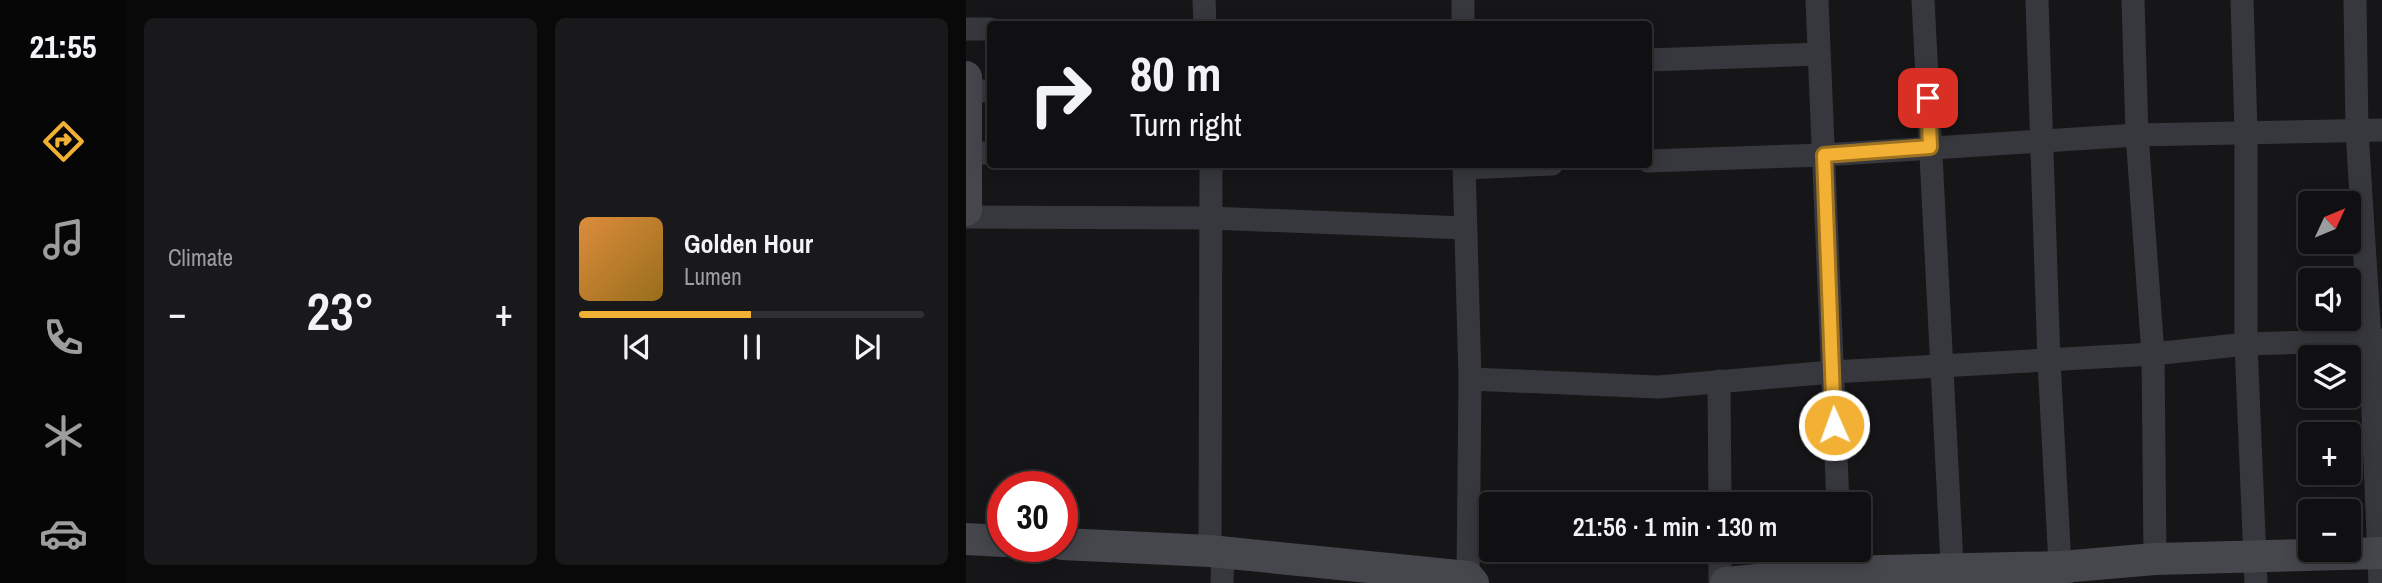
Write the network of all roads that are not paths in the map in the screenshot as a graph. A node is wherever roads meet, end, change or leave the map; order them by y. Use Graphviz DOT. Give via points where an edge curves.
graph roads {
  1 [pos="1204,0"];
  2 [pos="1463,0"];
  3 [pos="1817,0"];
  4 [pos="1923,0"];
  5 [pos="2037,0"];
  6 [pos="2133,0"];
  7 [pos="2242,0"];
  8 [pos="2355,0"];
  9 [pos="1205,21"];
  10 [pos="1463,21"];
  11 [pos="966,29"];
  12 [pos="987,29"];
  13 [pos="1819,54"];
  14 [pos="1652,60"];
  15 [pos="966,78"];
  16 [pos="966,91"];
  17 [pos="987,91"];
  18 [pos="2382,130"];
  19 [pos="2357,131"];
  20 [pos="2246,132"];
  21 [pos="2137,135"];
  22 [pos="2042,141"];
  23 [pos="1930,147"];
  24 [pos="966,153"];
  25 [pos="987,153"];
  26 [pos="1824,155"];
  27 [pos="1652,161"];
  28 [pos="1211,168"];
  29 [pos="1464,168"];
  30 [pos="966,210"];
  31 [pos="966,217"];
  32 [pos="1210,218"];
  33 [pos="1465,228"];
  34 [pos="2376,340"];
  35 [pos="2246,344"];
  36 [pos="2152,354"];
  37 [pos="2049,362"];
  38 [pos="1942,366"];
  39 [pos="1832,372"];
  40 [pos="1469,379"];
  41 [pos="1719,381"];
  42 [pos="1720,492"];
  43 [pos="1837,492"];
  44 [pos="966,539"];
  45 [pos="987,540"];
  46 [pos="1078,546"];
  47 [pos="2155,559"];
  48 [pos="1218,562"];
  49 [pos="1720,562"];
  50 [pos="2380,563"];
  51 [pos="1841,568"];
  52 [pos="2256,569"];
  53 [pos="2061,575"];
  54 [pos="1952,576"];
  55 [pos="1471,580"];
  56 [pos="1720,583"];
  57 [pos="1726,583"];
  1 -- 9 [label="street"];
  2 -- 10 [label="street"];
  3 -- 13 [label="street"];
  4 -- 23 [label="street"];
  5 -- 22 [label="street"];
  6 -- 21 [label="street"];
  7 -- 20 [label="street"];
  8 -- 19 [label="street"];
  11 -- 12 [label="street"];
  13 -- 14 [label="street"];
  13 -- 26 [label="street"];
  15 -- 16 [label="street"];
  16 -- 17 [label="street"];
  16 -- 24 [label="street"];
  18 -- 19 [label="street"];
  19 -- 20 [label="street"];
  19 -- 34 [label="street"];
  20 -- 21 [label="street"];
  20 -- 35 [label="street"];
  21 -- 22 [label="street"];
  21 -- 36 [label="street"];
  22 -- 23 [label="street"];
  22 -- 37 [label="street"];
  23 -- 26 [label="street"];
  23 -- 38 [label="street"];
  24 -- 25 [label="street"];
  24 -- 30 [label="street"];
  26 -- 27 [label="street"];
  26 -- 39 [label="street"];
  28 -- 32 [label="street"];
  29 -- 33 [label="street"];
  31 -- 32 [label="street"];
  32 -- 33 [label="street"];
  32 -- 48 [label="street"];
  33 -- 40 [label="street"];
  34 -- 35 [label="street"];
  34 -- 50 [label="street"];
  35 -- 36 [label="street"];
  35 -- 52 [label="street"];
  36 -- 37 [label="street"];
  36 -- 47 [label="street"];
  37 -- 38 [label="street"];
  37 -- 53 [label="street"];
  38 -- 39 [label="street"];
  38 -- 54 [label="street"];
  39 -- 41 [label="street"];
  39 -- 43 [label="street"];
  40 -- 41 [label="street" via="1658,387"];
  40 -- 55 [label="street"];
  41 -- 42 [label="street"];
  44 -- 45 [label="street"];
  46 -- 48 [label="street"];
  47 -- 52 [label="street"];
  47 -- 53 [label="street"];
  48 -- 55 [label="street"];
  49 -- 56 [label="street"];
  50 -- 52 [label="street"];
  51 -- 54 [label="street"];
  51 -- 57 [label="street"];
  53 -- 54 [label="street"];
}
